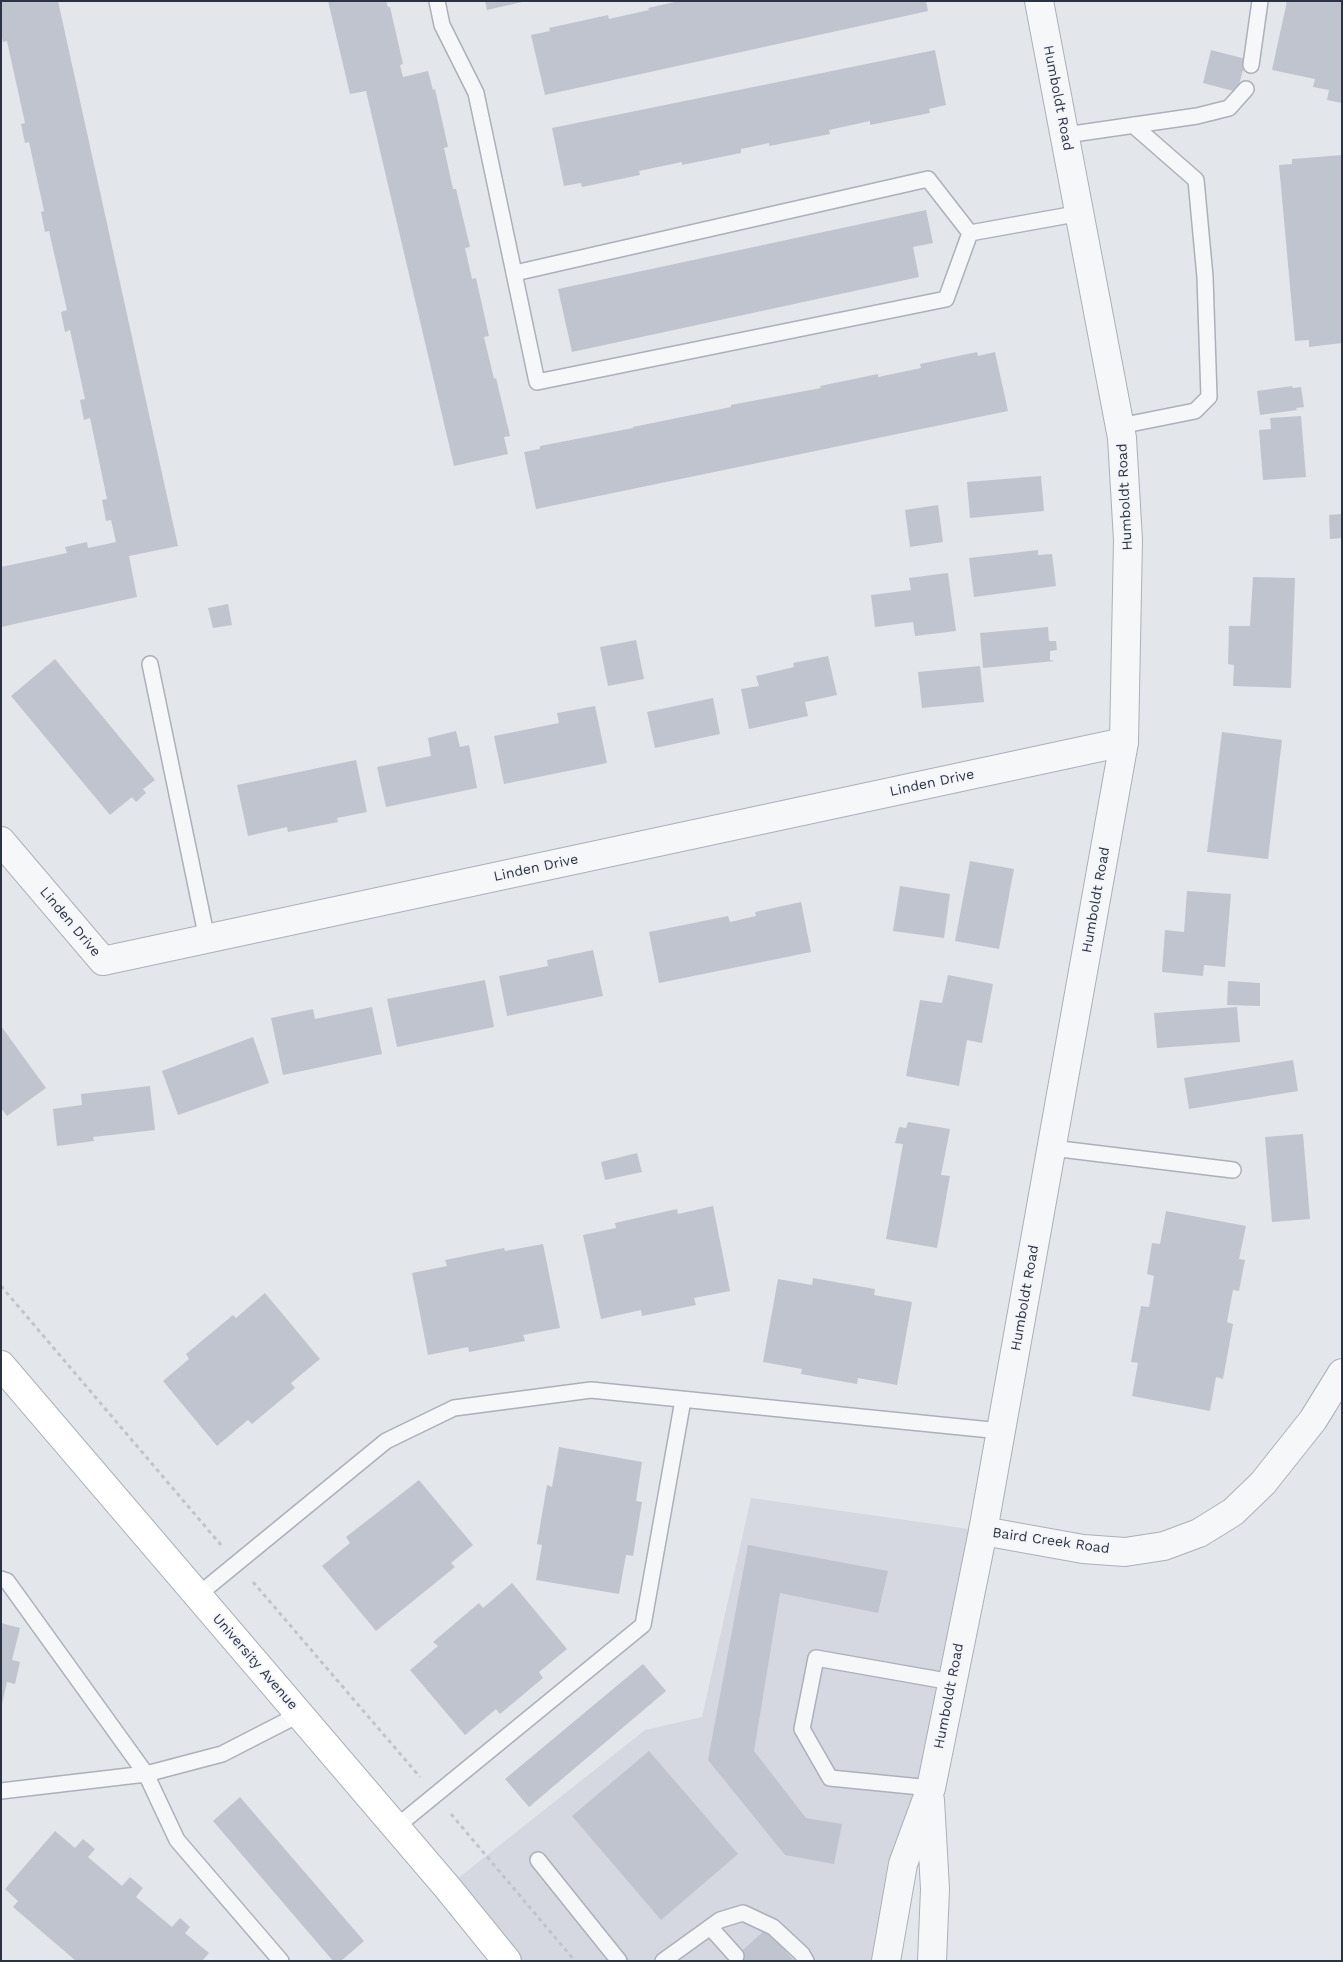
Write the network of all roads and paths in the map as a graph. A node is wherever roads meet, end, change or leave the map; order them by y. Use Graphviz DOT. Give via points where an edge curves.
graph roads {
  1 [pos="437,1"];
  2 [pos="1040,1"];
  3 [pos="1260,1"];
  4 [pos="1251,64"];
  5 [pos="1246,89"];
  6 [pos="1133,125"];
  7 [pos="1066,135"];
  8 [pos="1081,213"];
  9 [pos="970,233"];
  10 [pos="515,273"];
  11 [pos="1120,426"];
  12 [pos="150,664"];
  13 [pos="1124,742"];
  14 [pos="1,841"];
  15 [pos="207,939"];
  16 [pos="1052,1148"];
  17 [pos="1233,1170"];
  18 [pos="1,1286"];
  19 [pos="1,1365"];
  20 [pos="1342,1373"];
  21 [pos="683,1400"];
  22 [pos="1001,1431"];
  23 [pos="983,1531"];
  24 [pos="237,1564"];
  25 [pos="1,1579"];
  26 [pos="198,1595"];
  27 [pos="952,1682"];
  28 [pos="300,1714"];
  29 [pos="146,1774"];
  30 [pos="1,1791"];
  31 [pos="930,1791"];
  32 [pos="436,1795"];
  33 [pos="396,1827"];
  34 [pos="538,1860"];
  35 [pos="710,1927"];
  36 [pos="736,1956"];
  37 [pos="668,1960"];
  38 [pos="281,1961"];
  39 [pos="507,1961"];
  40 [pos="575,1961"];
  41 [pos="619,1961"];
  42 [pos="806,1961"];
  43 [pos="886,1961"];
  44 [pos="932,1961"];
  1 -- 10 [label="lane" via="442,25 476,93"];
  2 -- 7 [label="street, Humboldt Road"];
  3 -- 4 [label="lane"];
  5 -- 6 [label="lane" via="1229,108"];
  6 -- 7 [label="lane"];
  6 -- 11 [label="lane" via="1196,180 1205,277 1209,397 1195,411"];
  7 -- 8 [label="street, Humboldt Road"];
  8 -- 9 [label="lane"];
  8 -- 11 [label="street, Humboldt Road"];
  9 -- 10 [label="lane" via="928,179"];
  9 -- 10 [label="lane" via="946,299 537,382"];
  11 -- 13 [label="street, Humboldt Road" via="1128,540"];
  12 -- 15 [label="lane"];
  13 -- 15 [label="street, Linden Drive"];
  13 -- 16 [label="street, Humboldt Road"];
  14 -- 15 [label="street, Linden Drive" via="103,961"];
  16 -- 17 [label="lane"];
  16 -- 22 [label="street, Humboldt Road"];
  18 -- 24 [label="path"];
  19 -- 26 [label="main road, University Avenue"];
  20 -- 23 [label="street, Baird Creek Road" via="1312,1420 1263,1483 1232,1512 1199,1533 1164,1546 1125,1552 1083,1549"];
  21 -- 22 [label="lane"];
  21 -- 24 [label="lane" via="590,1390 454,1408 386,1441"];
  21 -- 32 [label="lane" via="643,1625"];
  22 -- 23 [label="street, Humboldt Road"];
  23 -- 27 [label="street, Humboldt Road"];
  24 -- 26 [label="lane"];
  24 -- 32 [label="path"];
  25 -- 29 [label="lane" via="7,1580"];
  26 -- 28 [label="main road, University Avenue"];
  27 -- 31 [label="street, Humboldt Road"];
  27 -- 31 [label="lane" via="816,1658 802,1729 830,1778"];
  28 -- 29 [label="lane" via="222,1754"];
  28 -- 33 [label="main road, University Avenue"];
  29 -- 30 [label="lane"];
  29 -- 38 [label="lane" via="177,1840"];
  31 -- 43 [label="street, Humboldt Road" via="903,1864"];
  31 -- 44 [label="street, Humboldt Road" via="935,1889"];
  32 -- 33 [label="lane"];
  32 -- 40 [label="path"];
  33 -- 39 [label="main road, University Avenue"];
  34 -- 41 [label="lane"];
  35 -- 36 [label="lane"];
  35 -- 37 [label="lane"];
  35 -- 42 [label="lane" via="720,1920 743,1913 773,1926"];
}
